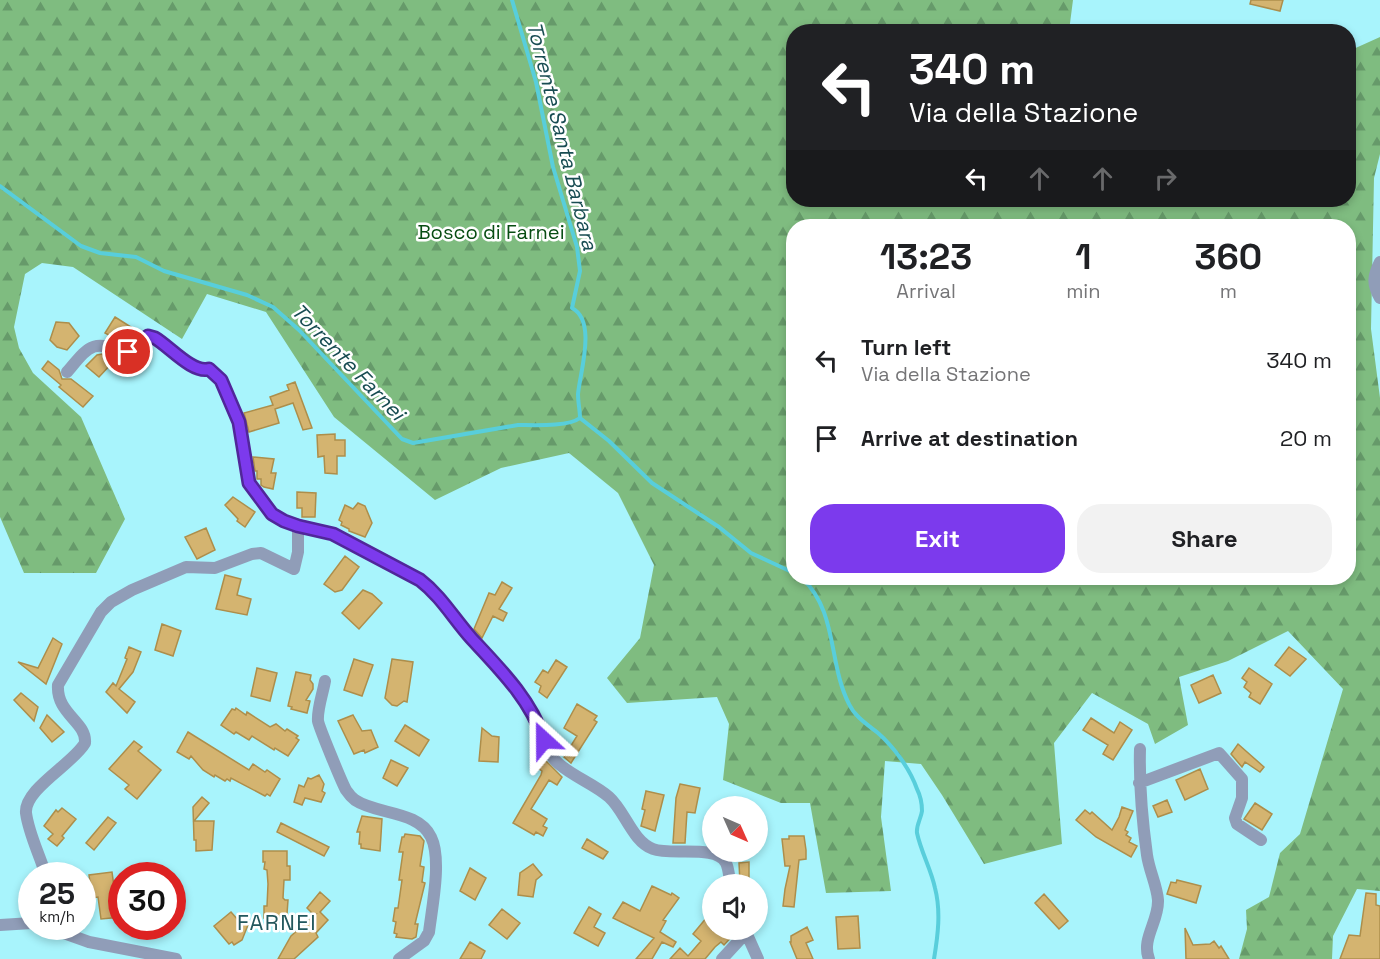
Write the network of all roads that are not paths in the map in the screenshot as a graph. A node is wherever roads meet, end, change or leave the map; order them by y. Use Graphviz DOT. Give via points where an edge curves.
graph roads {
  1 [pos="1380,262"];
  2 [pos="1380,298"];
  3 [pos="67,372"];
  4 [pos="298,526"];
  5 [pos="325,681"];
  6 [pos="1140,749"];
  7 [pos="1139,783"];
  8 [pos="1261,840"];
  9 [pos="41,862"];
  10 [pos="728,874"];
  11 [pos="18,924"];
  12 [pos="0,925"];
  13 [pos="84,940"];
  14 [pos="738,940"];
  15 [pos="750,940"];
  16 [pos="177,959"];
  17 [pos="399,959"];
  18 [pos="722,959"];
  19 [pos="759,959"];
  20 [pos="1149,959"];
  1 -- 2 [label="street" via="1374,283"];
  3 -- 4 [label="street" via="91,346 104,345 128,352 148,336 167,345 194,367 214,372 239,422 249,483 272,514"];
  4 -- 9 [label="street" via="294,569 261,553 215,568 186,567 120,596 101,612 60,680 58,697 86,739 84,746 28,803 26,812"];
  4 -- 10 [label="street" via="333,534 431,588 525,702 540,726 551,756 559,764 609,797 645,845 665,851 718,854 725,861"];
  5 -- 17 [label="street" via="318,722 345,789 363,804 422,825 435,847 429,932 424,941"];
  6 -- 7 [label="street"];
  7 -- 8 [label="street" via="1219,753 1242,779 1237,824"];
  7 -- 20 [label="street" via="1147,855 1158,901 1147,944"];
  11 -- 12 [label="street"];
  13 -- 16 [label="street"];
  14 -- 18 [label="street"];
  15 -- 19 [label="street"];
}
